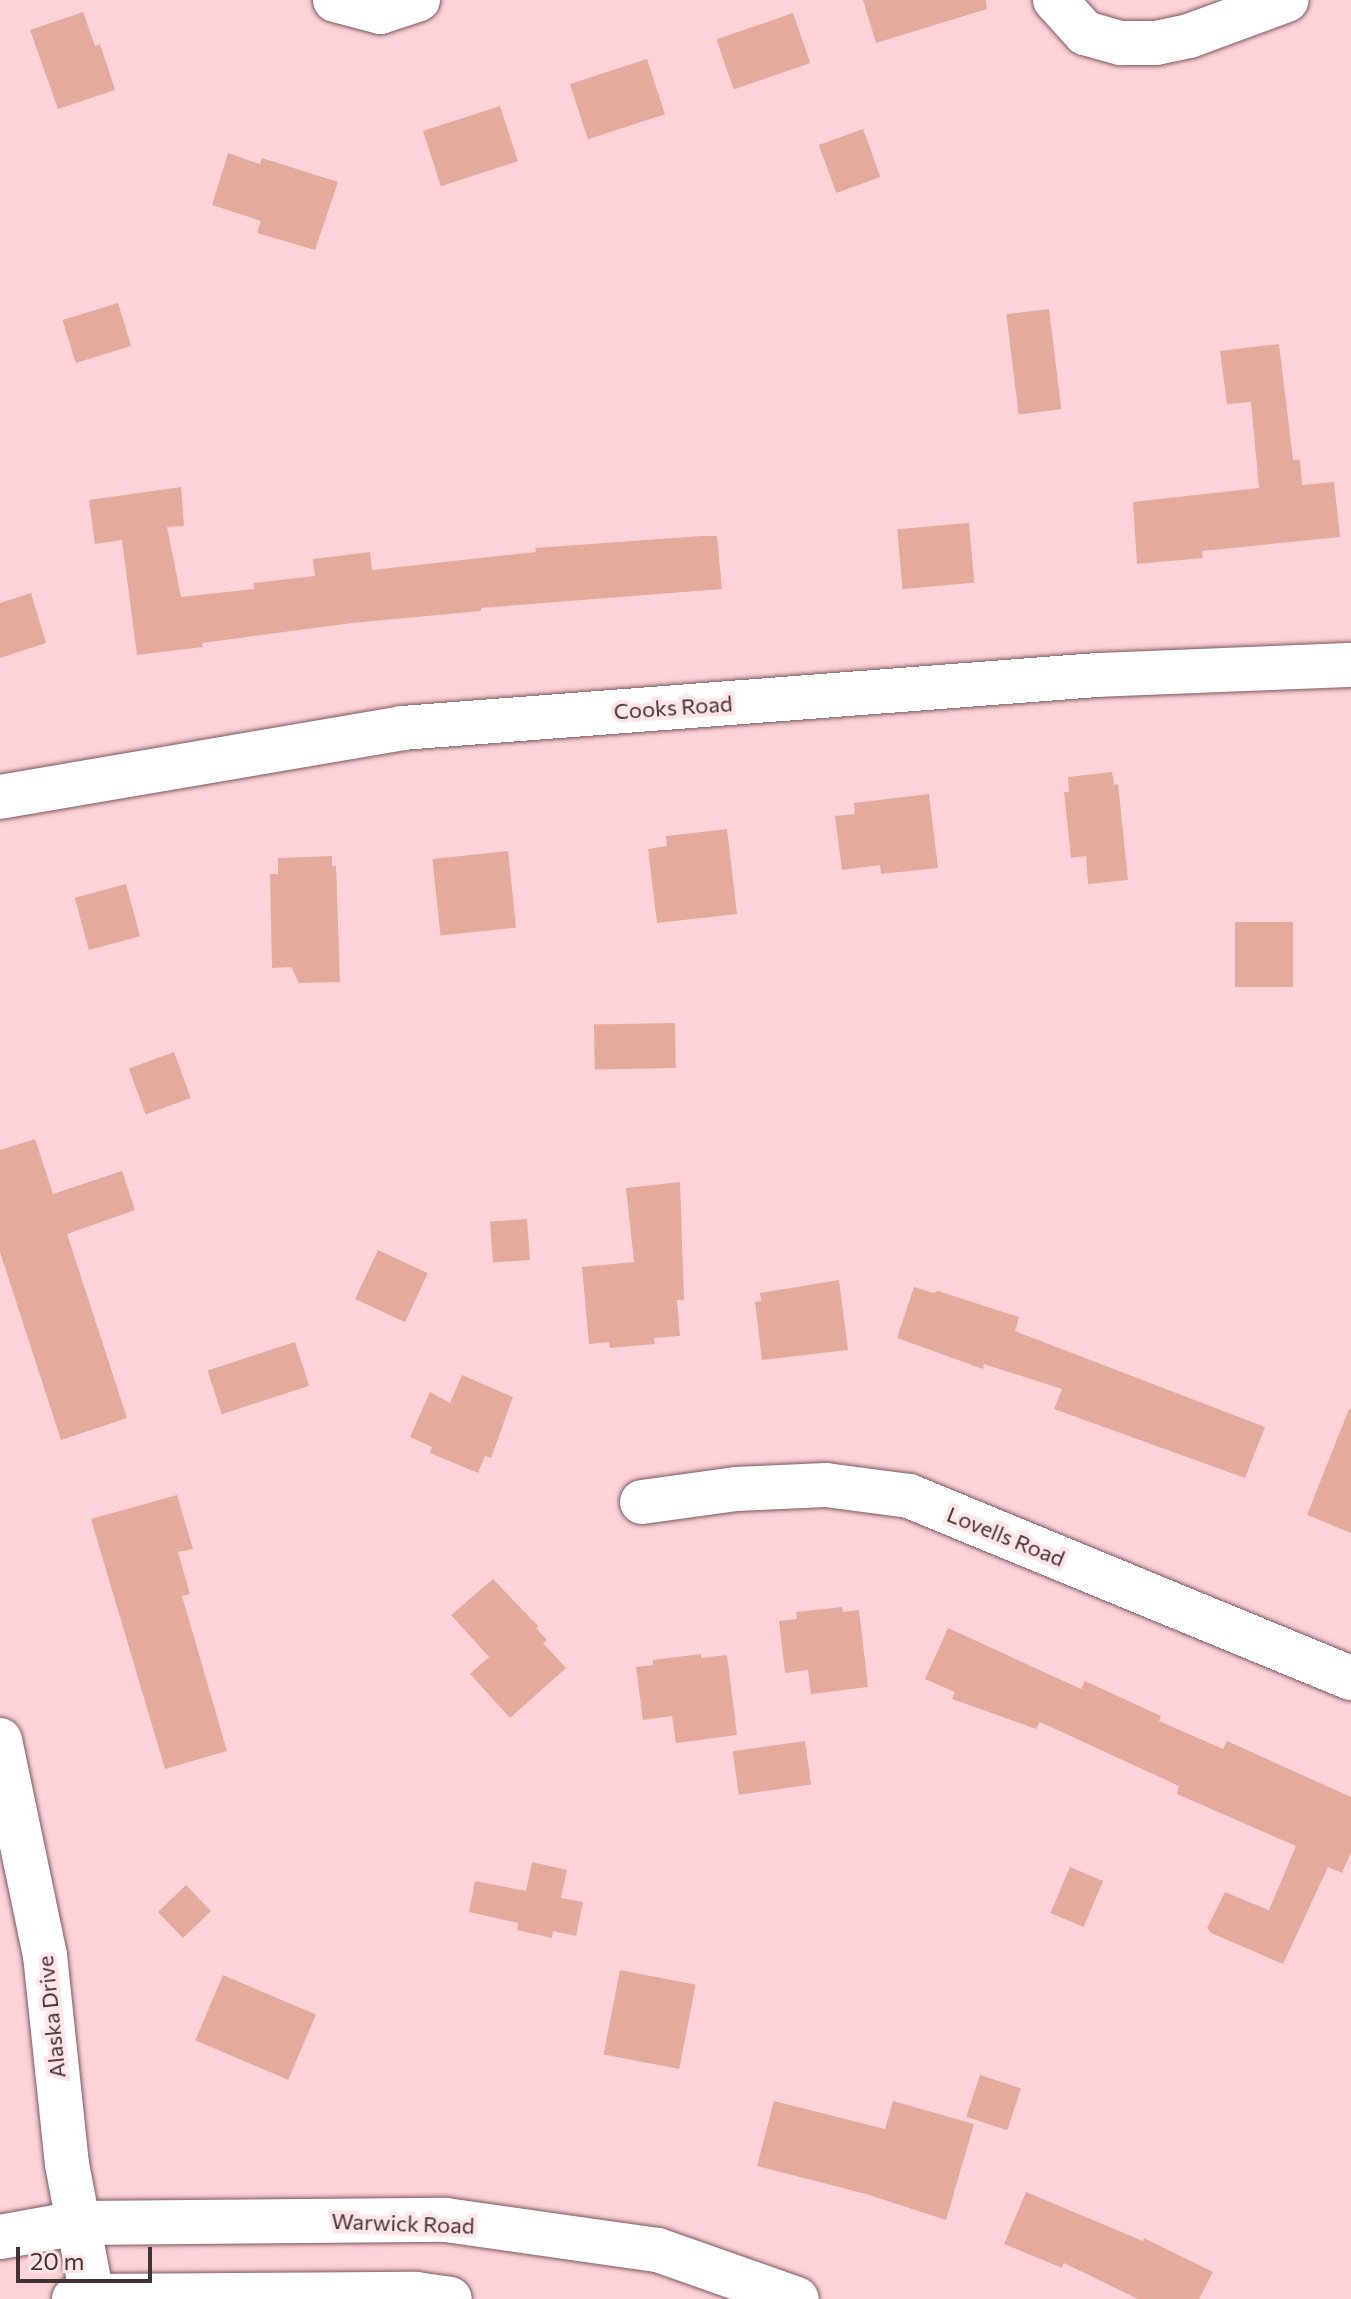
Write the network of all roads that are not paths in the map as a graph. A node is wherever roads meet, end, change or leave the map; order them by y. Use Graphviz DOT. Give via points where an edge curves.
graph roads {
  1 [pos="335,0"];
  2 [pos="418,0"];
  3 [pos="1055,0"];
  4 [pos="1287,0"];
  5 [pos="1351,665"];
  6 [pos="0,797"];
  7 [pos="642,1502"];
  8 [pos="1351,1678"];
  9 [pos="0,1740"];
  10 [pos="78,2223"];
  11 [pos="0,2237"];
  12 [pos="83,2297"];
  13 [pos="450,2299"];
  14 [pos="797,2299"];
  1 -- 2 [label="street" via="380,12"];
  3 -- 4 [label="street" via="1085,33 1121,43 1189,36"];
  5 -- 6 [label="street, Cooks Road" via="1097,675 402,728"];
  7 -- 8 [label="street, Lovells Road" via="736,1489 826,1485 909,1496"];
  9 -- 10 [label="street, Alaska Drive" via="45,1955"];
  10 -- 11 [label="street, Warwick Road"];
  10 -- 12 [label="street, Alaska Drive"];
  10 -- 14 [label="street, Warwick Road" via="446,2220 658,2250"];
  12 -- 13 [label="street" via="416,2294"];
}
